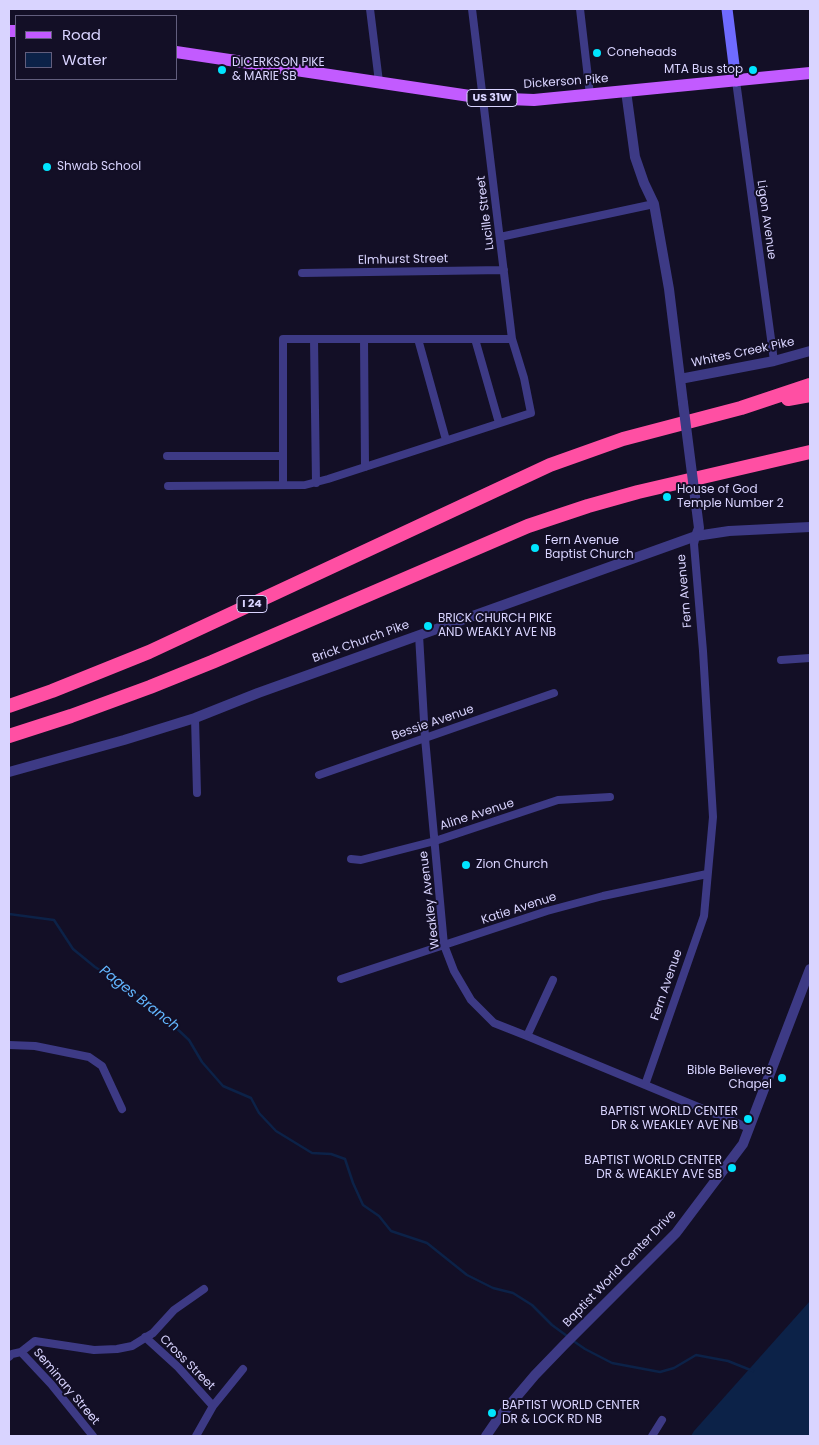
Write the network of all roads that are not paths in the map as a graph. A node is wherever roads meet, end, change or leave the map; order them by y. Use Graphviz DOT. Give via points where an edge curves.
graph roads {
  1 [pos="370,9"];
  2 [pos="472,9"];
  3 [pos="580,9"];
  4 [pos="727,9"];
  5 [pos="178,52"];
  6 [pos="810,73"];
  7 [pos="736,81"];
  8 [pos="379,82"];
  9 [pos="626,91"];
  10 [pos="590,95"];
  11 [pos="483,98"];
  12 [pos="654,204"];
  13 [pos="500,237"];
  14 [pos="504,270"];
  15 [pos="302,273"];
  16 [pos="418,338"];
  17 [pos="314,339"];
  18 [pos="364,339"];
  19 [pos="475,339"];
  20 [pos="512,339"];
  21 [pos="810,351"];
  22 [pos="774,362"];
  23 [pos="680,379"];
  24 [pos="810,385"];
  25 [pos="810,395"];
  26 [pos="740,408"];
  27 [pos="499,423"];
  28 [pos="446,440"];
  29 [pos="810,452"];
  30 [pos="167,456"];
  31 [pos="283,456"];
  32 [pos="365,467"];
  33 [pos="316,482"];
  34 [pos="283,485"];
  35 [pos="168,486"];
  36 [pos="810,527"];
  37 [pos="696,536"];
  38 [pos="419,634"];
  39 [pos="810,658"];
  40 [pos="781,660"];
  41 [pos="554,693"];
  42 [pos="9,706"];
  43 [pos="195,718"];
  44 [pos="9,736"];
  45 [pos="425,738"];
  46 [pos="9,772"];
  47 [pos="319,775"];
  48 [pos="197,793"];
  49 [pos="610,797"];
  50 [pos="435,841"];
  51 [pos="351,859"];
  52 [pos="707,874"];
  53 [pos="444,945"];
  54 [pos="810,969"];
  55 [pos="342,979"];
  56 [pos="553,980"];
  57 [pos="528,1036"];
  58 [pos="9,1045"];
  59 [pos="645,1085"];
  60 [pos="122,1109"];
  61 [pos="749,1128"];
  62 [pos="204,1289"];
  63 [pos="145,1337"];
  64 [pos="21,1352"];
  65 [pos="9,1357"];
  66 [pos="243,1369"];
  67 [pos="213,1406"];
  68 [pos="662,1420"];
  69 [pos="93,1436"];
  70 [pos="196,1436"];
  71 [pos="486,1436"];
  72 [pos="652,1436"];
  1 -- 8 [label="street"];
  2 -- 11 [label="street, Lucille Street"];
  3 -- 10 [label="street"];
  4 -- 7 [label="main road"];
  5 -- 8 [label="main road, Dickerson Pike / US 31W"];
  6 -- 7 [label="main road, Dickerson Pike / US 31W"];
  7 -- 9 [label="main road, Dickerson Pike / US 31W"];
  7 -- 22 [label="street, Ligon Avenue"];
  8 -- 11 [label="main road, Dickerson Pike / US 31W"];
  9 -- 10 [label="main road, Dickerson Pike / US 31W"];
  9 -- 12 [label="street, Fern Avenue" via="635,157"];
  10 -- 11 [label="main road, Dickerson Pike / US 31W" via="534,100"];
  11 -- 13 [label="street, Lucille Street"];
  12 -- 13 [label="street"];
  12 -- 23 [label="street, Fern Avenue"];
  13 -- 14 [label="street, Lucille Street"];
  14 -- 15 [label="street, Elmhurst Street"];
  14 -- 20 [label="street, Lucille Street"];
  16 -- 18 [label="street"];
  16 -- 19 [label="street"];
  16 -- 28 [label="street"];
  17 -- 18 [label="street"];
  17 -- 31 [label="street" via="283,339"];
  17 -- 33 [label="street"];
  18 -- 32 [label="street"];
  19 -- 20 [label="street"];
  19 -- 27 [label="street"];
  20 -- 27 [label="street, Lucille Street" via="531,413"];
  21 -- 22 [label="street, Whites Creek Pike"];
  22 -- 23 [label="street, Whites Creek Pike"];
  23 -- 37 [label="street, Fern Avenue, bridge" via="699,528"];
  24 -- 26 [label="highway, I 24"];
  25 -- 26 [label="highway"];
  26 -- 42 [label="highway, I 24" via="623,439 550,465 149,652"];
  27 -- 28 [label="street"];
  28 -- 32 [label="street"];
  29 -- 44 [label="highway" via="638,492 528,526 204,666"];
  30 -- 31 [label="street"];
  31 -- 34 [label="street"];
  32 -- 33 [label="street"];
  33 -- 34 [label="street"];
  34 -- 35 [label="street"];
  36 -- 37 [label="street, Brick Church Pike"];
  37 -- 38 [label="street, Brick Church Pike"];
  37 -- 52 [label="street, Fern Avenue" via="713,817"];
  38 -- 43 [label="street, Brick Church Pike"];
  38 -- 45 [label="street, Weakley Avenue"];
  39 -- 40 [label="street"];
  41 -- 45 [label="street, Bessie Avenue"];
  43 -- 46 [label="street, Brick Church Pike"];
  43 -- 48 [label="street"];
  45 -- 47 [label="street, Bessie Avenue"];
  45 -- 50 [label="street, Weakley Avenue"];
  49 -- 50 [label="street, Aline Avenue" via="558,800"];
  50 -- 51 [label="street, Aline Avenue" via="361,860"];
  50 -- 53 [label="street, Weakley Avenue"];
  52 -- 53 [label="street, Katie Avenue" via="594,898"];
  52 -- 59 [label="street, Fern Avenue" via="704,916"];
  53 -- 55 [label="street, Katie Avenue"];
  53 -- 57 [label="street, Weakley Avenue" via="471,1000 494,1023"];
  54 -- 61 [label="street, Baptist World Center Drive"];
  56 -- 57 [label="street"];
  57 -- 59 [label="street, Weakley Avenue"];
  58 -- 60 [label="street" via="35,1046 89,1057 102,1066"];
  59 -- 61 [label="street, Weakley Avenue"];
  61 -- 71 [label="street, Baptist World Center Drive" via="742,1144 676,1233 536,1375"];
  62 -- 63 [label="street" via="174,1310 153,1333"];
  63 -- 64 [label="street" via="132,1346 94,1350 35,1340"];
  63 -- 67 [label="street, Cross Street" via="178,1366"];
  64 -- 65 [label="street"];
  64 -- 69 [label="street, Seminary Street"];
  66 -- 67 [label="street"];
  67 -- 70 [label="street"];
  68 -- 72 [label="street"];
}
